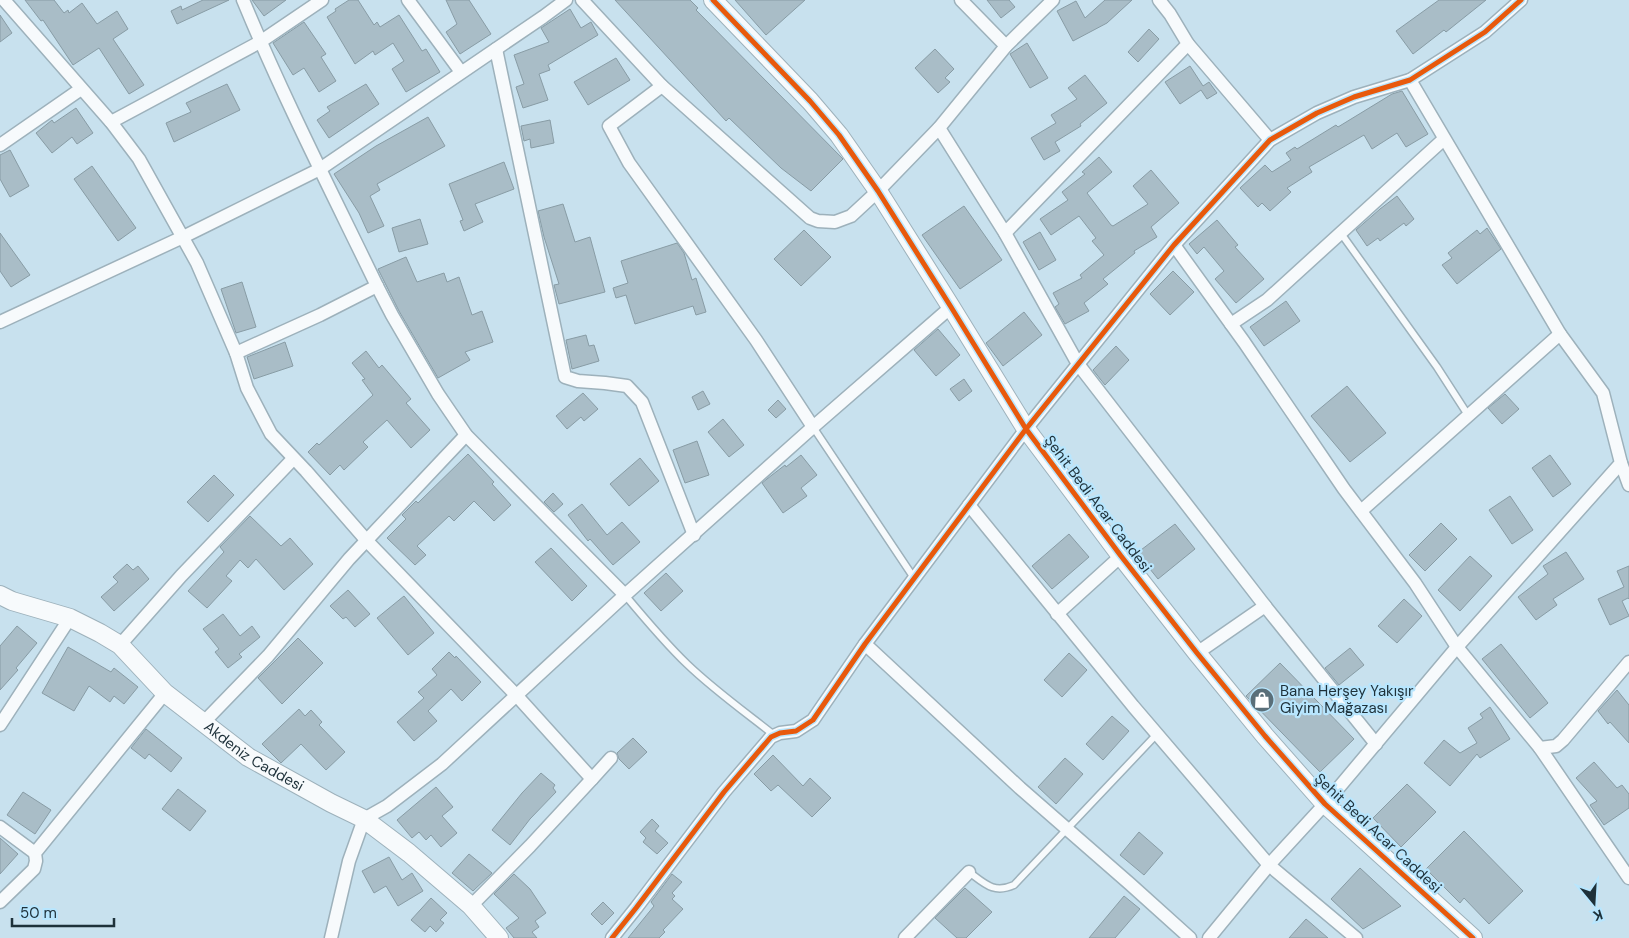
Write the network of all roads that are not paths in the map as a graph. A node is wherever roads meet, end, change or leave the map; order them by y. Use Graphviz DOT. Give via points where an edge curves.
graph roads {
  1 [pos="4,0"];
  2 [pos="243,0"];
  3 [pos="322,0"];
  4 [pos="408,0"];
  5 [pos="566,0"];
  6 [pos="582,0"];
  7 [pos="713,0"];
  8 [pos="961,0"];
  9 [pos="1053,0"];
  10 [pos="1159,0"];
  11 [pos="1519,1"];
  12 [pos="260,42"];
  13 [pos="1188,44"];
  14 [pos="1006,46"];
  15 [pos="496,49"];
  16 [pos="461,72"];
  17 [pos="1410,80"];
  18 [pos="662,86"];
  19 [pos="81,88"];
  20 [pos="111,122"];
  21 [pos="939,128"];
  22 [pos="1444,139"];
  23 [pos="1270,140"];
  24 [pos="0,144"];
  25 [pos="320,169"];
  26 [pos="878,191"];
  27 [pos="1340,232"];
  28 [pos="1005,233"];
  29 [pos="183,237"];
  30 [pos="1174,245"];
  31 [pos="377,286"];
  32 [pos="951,307"];
  33 [pos="0,322"];
  34 [pos="1231,324"];
  35 [pos="1560,334"];
  36 [pos="236,353"];
  37 [pos="1078,364"];
  38 [pos="1468,415"];
  39 [pos="813,427"];
  40 [pos="1026,429"];
  41 [pos="466,435"];
  42 [pos="294,459"];
  43 [pos="1621,463"];
  44 [pos="1629,485"];
  45 [pos="969,505"];
  46 [pos="1360,511"];
  47 [pos="694,535"];
  48 [pos="367,541"];
  49 [pos="1121,556"];
  50 [pos="914,578"];
  51 [pos="0,595"];
  52 [pos="625,595"];
  53 [pos="1265,606"];
  54 [pos="1057,614"];
  55 [pos="70,618"];
  56 [pos="865,644"];
  57 [pos="120,645"];
  58 [pos="1457,647"];
  59 [pos="1197,653"];
  60 [pos="1629,662"];
  61 [pos="165,693"];
  62 [pos="516,696"];
  63 [pos="203,723"];
  64 [pos="0,725"];
  65 [pos="774,734"];
  66 [pos="1157,734"];
  67 [pos="1376,744"];
  68 [pos="1540,748"];
  69 [pos="611,758"];
  70 [pos="592,779"];
  71 [pos="1325,804"];
  72 [pos="364,819"];
  73 [pos="0,827"];
  74 [pos="1068,829"];
  75 [pos="35,853"];
  76 [pos="1270,865"];
  77 [pos="969,872"];
  78 [pos="1629,878"];
  79 [pos="0,902"];
  80 [pos="471,906"];
  81 [pos="331,938"];
  82 [pos="499,938"];
  83 [pos="612,938"];
  84 [pos="905,938"];
  85 [pos="1190,938"];
  86 [pos="1209,938"];
  87 [pos="1356,938"];
  88 [pos="1473,938"];
  1 -- 19 [label="street"];
  2 -- 12 [label="street"];
  3 -- 12 [label="street"];
  4 -- 16 [label="street"];
  5 -- 15 [label="street"];
  6 -- 18 [label="street"];
  7 -- 26 [label="street, Şehit Bedi Acar Caddesi" via="810,101 839,135"];
  8 -- 14 [label="street"];
  9 -- 14 [label="street"];
  10 -- 13 [label="street"];
  11 -- 17 [label="street" via="1486,32"];
  12 -- 20 [label="street"];
  12 -- 25 [label="street"];
  13 -- 23 [label="street"];
  13 -- 28 [label="street"];
  14 -- 21 [label="street"];
  15 -- 16 [label="street"];
  15 -- 47 [label="street" via="565,377 628,386 642,402"];
  16 -- 25 [label="street"];
  17 -- 22 [label="street"];
  17 -- 23 [label="street" via="1354,97 1317,113"];
  18 -- 26 [label="street" via="810,218 826,222 844,220"];
  18 -- 39 [label="street" via="609,126 629,163 756,340"];
  19 -- 20 [label="street"];
  19 -- 24 [label="street"];
  20 -- 29 [label="street" via="139,159"];
  21 -- 26 [label="street"];
  21 -- 28 [label="street"];
  22 -- 27 [label="street"];
  22 -- 35 [label="street"];
  23 -- 30 [label="street"];
  25 -- 29 [label="street"];
  25 -- 31 [label="street"];
  26 -- 32 [label="street, Şehit Bedi Acar Caddesi"];
  27 -- 34 [label="street" via="1267,300"];
  27 -- 38 [label="lane"];
  28 -- 37 [label="street"];
  29 -- 33 [label="street"];
  29 -- 36 [label="street"];
  30 -- 34 [label="street"];
  30 -- 37 [label="street"];
  31 -- 36 [label="street"];
  31 -- 41 [label="street" via="438,394"];
  32 -- 39 [label="street"];
  32 -- 40 [label="street, Şehit Bedi Acar Caddesi"];
  34 -- 46 [label="street"];
  35 -- 38 [label="street"];
  35 -- 43 [label="street" via="1603,393"];
  36 -- 42 [label="street" via="247,388 271,434"];
  37 -- 40 [label="street"];
  37 -- 53 [label="street"];
  38 -- 46 [label="street"];
  39 -- 47 [label="street"];
  39 -- 50 [label="lane"];
  40 -- 45 [label="street"];
  40 -- 49 [label="street, Şehit Bedi Acar Caddesi"];
  41 -- 48 [label="street"];
  41 -- 52 [label="street"];
  42 -- 48 [label="street"];
  42 -- 57 [label="street" via="181,576"];
  43 -- 44 [label="street"];
  43 -- 58 [label="street"];
  45 -- 50 [label="street"];
  45 -- 54 [label="street"];
  46 -- 58 [label="street" via="1415,582"];
  47 -- 52 [label="street"];
  48 -- 62 [label="street"];
  48 -- 63 [label="street" via="268,656"];
  49 -- 54 [label="street"];
  49 -- 59 [label="street, Şehit Bedi Acar Caddesi"];
  50 -- 56 [label="street"];
  51 -- 55 [label="street, Akdeniz Caddesi"];
  52 -- 62 [label="street"];
  52 -- 65 [label="lane" via="688,665"];
  53 -- 59 [label="street"];
  53 -- 67 [label="street"];
  54 -- 66 [label="street"];
  55 -- 57 [label="street, Akdeniz Caddesi"];
  55 -- 64 [label="street"];
  56 -- 65 [label="street" via="813,720 796,731"];
  56 -- 74 [label="street"];
  57 -- 61 [label="street, Akdeniz Caddesi"];
  58 -- 67 [label="street"];
  58 -- 68 [label="street"];
  59 -- 71 [label="street, Şehit Bedi Acar Caddesi"];
  60 -- 68 [label="street" via="1563,740 1556,746"];
  61 -- 63 [label="street, Akdeniz Caddesi"];
  61 -- 75 [label="street"];
  62 -- 70 [label="street"];
  62 -- 72 [label="street" via="442,764 387,806"];
  63 -- 72 [label="street, Akdeniz Caddesi" via="248,757"];
  65 -- 83 [label="street" via="724,792"];
  66 -- 74 [label="lane"];
  66 -- 76 [label="street"];
  67 -- 71 [label="street"];
  68 -- 78 [label="street"];
  69 -- 70 [label="street"];
  70 -- 80 [label="street"];
  71 -- 76 [label="street"];
  71 -- 88 [label="street, Şehit Bedi Acar Caddesi"];
  72 -- 80 [label="street, Akdeniz Caddesi"];
  72 -- 81 [label="street" via="349,861"];
  73 -- 75 [label="street"];
  74 -- 77 [label="lane" via="1014,885 999,889 986,886"];
  74 -- 85 [label="street"];
  75 -- 79 [label="street" via="34,869"];
  76 -- 86 [label="street"];
  76 -- 87 [label="street"];
  77 -- 84 [label="street"];
  80 -- 82 [label="street, Akdeniz Caddesi"];
}
